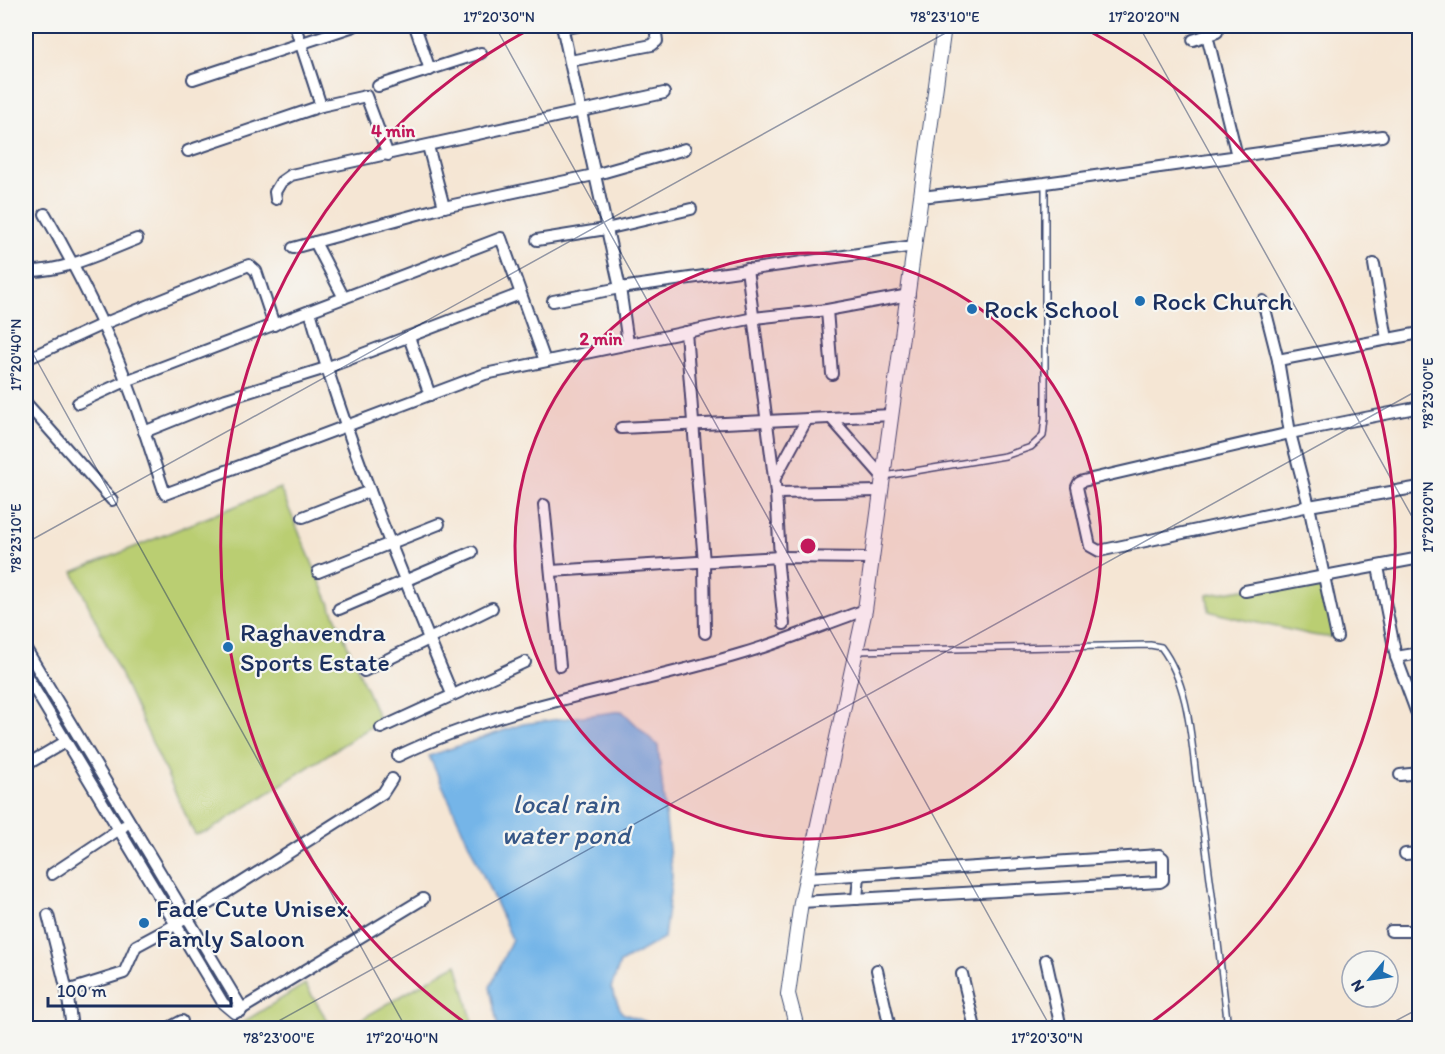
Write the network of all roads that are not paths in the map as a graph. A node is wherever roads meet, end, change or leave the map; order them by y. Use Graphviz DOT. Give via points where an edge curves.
graph roads {
  1 [pos="295,26"];
  2 [pos="354,26"];
  3 [pos="415,26"];
  4 [pos="577,26"];
  5 [pos="655,26"];
  6 [pos="944,26"];
  7 [pos="562,27"];
  8 [pos="1193,40"];
  9 [pos="301,43"];
  10 [pos="481,54"];
  11 [pos="570,61"];
  12 [pos="430,70"];
  13 [pos="193,79"];
  14 [pos="378,86"];
  15 [pos="664,93"];
  16 [pos="321,106"];
  17 [pos="580,112"];
  18 [pos="1382,136"];
  19 [pos="428,146"];
  20 [pos="685,149"];
  21 [pos="188,151"];
  22 [pos="388,155"];
  23 [pos="1237,156"];
  24 [pos="594,175"];
  25 [pos="1045,183"];
  26 [pos="921,197"];
  27 [pos="276,199"];
  28 [pos="444,207"];
  29 [pos="692,209"];
  30 [pos="45,214"];
  31 [pos="606,229"];
  32 [pos="137,239"];
  33 [pos="537,240"];
  34 [pos="315,242"];
  35 [pos="914,246"];
  36 [pos="293,248"];
  37 [pos="74,264"];
  38 [pos="1374,264"];
  39 [pos="747,269"];
  40 [pos="26,271"];
  41 [pos="620,288"];
  42 [pos="520,294"];
  43 [pos="909,295"];
  44 [pos="344,298"];
  45 [pos="553,301"];
  46 [pos="1263,301"];
  47 [pos="826,310"];
  48 [pos="310,311"];
  49 [pos="754,318"];
  50 [pos="103,324"];
  51 [pos="274,325"];
  52 [pos="686,332"];
  53 [pos="1419,333"];
  54 [pos="409,337"];
  55 [pos="1387,339"];
  56 [pos="628,343"];
  57 [pos="31,357"];
  58 [pos="1278,360"];
  59 [pos="545,361"];
  60 [pos="326,368"];
  61 [pos="832,374"];
  62 [pos="126,381"];
  63 [pos="430,395"];
  64 [pos="26,403"];
  65 [pos="78,403"];
  66 [pos="1419,407"];
  67 [pos="892,415"];
  68 [pos="831,418"];
  69 [pos="807,419"];
  70 [pos="768,421"];
  71 [pos="693,424"];
  72 [pos="348,426"];
  73 [pos="621,428"];
  74 [pos="144,432"];
  75 [pos="1290,433"];
  76 [pos="883,477"];
  77 [pos="775,478"];
  78 [pos="1419,486"];
  79 [pos="370,491"];
  80 [pos="880,491"];
  81 [pos="776,493"];
  82 [pos="112,500"];
  83 [pos="544,505"];
  84 [pos="1309,506"];
  85 [pos="303,517"];
  86 [pos="439,524"];
  87 [pos="390,544"];
  88 [pos="472,552"];
  89 [pos="779,557"];
  90 [pos="873,558"];
  91 [pos="1419,558"];
  92 [pos="704,563"];
  93 [pos="1378,567"];
  94 [pos="551,571"];
  95 [pos="318,572"];
  96 [pos="1325,576"];
  97 [pos="405,581"];
  98 [pos="1245,591"];
  99 [pos="492,608"];
  100 [pos="339,609"];
  101 [pos="865,610"];
  102 [pos="784,624"];
  103 [pos="705,633"];
  104 [pos="1337,637"];
  105 [pos="429,639"];
  106 [pos="26,649"];
  107 [pos="855,651"];
  108 [pos="1419,653"];
  109 [pos="1396,657"];
  110 [pos="525,662"];
  111 [pos="560,666"];
  112 [pos="364,671"];
  113 [pos="26,675"];
  114 [pos="452,694"];
  115 [pos="1419,715"];
  116 [pos="381,728"];
  117 [pos="65,742"];
  118 [pos="398,756"];
  119 [pos="26,765"];
  120 [pos="1419,773"];
  121 [pos="1400,775"];
  122 [pos="392,780"];
  123 [pos="130,823"];
  124 [pos="119,830"];
  125 [pos="1405,854"];
  126 [pos="1419,854"];
  127 [pos="52,874"];
  128 [pos="859,875"];
  129 [pos="808,878"];
  130 [pos="423,899"];
  131 [pos="857,899"];
  132 [pos="801,902"];
  133 [pos="48,915"];
  134 [pos="186,917"];
  135 [pos="175,925"];
  136 [pos="1391,931"];
  137 [pos="1419,931"];
  138 [pos="1046,960"];
  139 [pos="877,970"];
  140 [pos="962,975"];
  141 [pos="67,991"];
  142 [pos="241,1011"];
  143 [pos="183,1022"];
  144 [pos="72,1029"];
  145 [pos="170,1029"];
  146 [pos="797,1029"];
  147 [pos="890,1029"];
  148 [pos="975,1029"];
  149 [pos="1061,1029"];
  150 [pos="1228,1029"];
  1 -- 9 [label="street"];
  2 -- 9 [label="street"];
  3 -- 12 [label="street"];
  4 -- 7 [label="street"];
  5 -- 11 [label="street" via="656,44"];
  6 -- 26 [label="street"];
  7 -- 11 [label="street"];
  8 -- 23 [label="street" via="1212,34"];
  9 -- 13 [label="street"];
  9 -- 16 [label="street"];
  10 -- 12 [label="street"];
  11 -- 17 [label="street"];
  12 -- 14 [label="street"];
  15 -- 17 [label="street"];
  16 -- 21 [label="street"];
  16 -- 22 [label="street" via="366,96"];
  17 -- 19 [label="street"];
  17 -- 24 [label="street"];
  18 -- 23 [label="street"];
  19 -- 22 [label="street"];
  19 -- 28 [label="street"];
  20 -- 24 [label="street"];
  22 -- 27 [label="street" via="291,175 275,192"];
  23 -- 25 [label="street"];
  24 -- 28 [label="street"];
  24 -- 31 [label="street"];
  25 -- 26 [label="street"];
  25 -- 76 [label="lane" via="1043,436 1031,447 1005,456"];
  26 -- 35 [label="street"];
  28 -- 34 [label="street"];
  29 -- 31 [label="street"];
  30 -- 37 [label="street"];
  31 -- 33 [label="street"];
  31 -- 41 [label="street"];
  32 -- 37 [label="street"];
  34 -- 36 [label="street"];
  34 -- 44 [label="street"];
  35 -- 39 [label="street"];
  35 -- 43 [label="street"];
  37 -- 40 [label="street"];
  37 -- 50 [label="street"];
  38 -- 55 [label="street"];
  39 -- 41 [label="street"];
  39 -- 49 [label="street"];
  41 -- 45 [label="street"];
  41 -- 56 [label="street"];
  42 -- 44 [label="street" via="501,238"];
  42 -- 54 [label="street"];
  42 -- 59 [label="street"];
  43 -- 47 [label="street"];
  43 -- 67 [label="street"];
  44 -- 48 [label="street"];
  46 -- 58 [label="street"];
  47 -- 49 [label="street"];
  47 -- 61 [label="street"];
  48 -- 51 [label="street"];
  48 -- 60 [label="street"];
  49 -- 52 [label="street"];
  49 -- 70 [label="street"];
  50 -- 51 [label="street" via="249,265 256,271"];
  50 -- 57 [label="street"];
  50 -- 62 [label="street"];
  51 -- 62 [label="street"];
  52 -- 56 [label="street"];
  52 -- 71 [label="street"];
  53 -- 55 [label="street"];
  54 -- 60 [label="street"];
  54 -- 63 [label="street"];
  55 -- 58 [label="street"];
  56 -- 59 [label="street"];
  58 -- 75 [label="street"];
  59 -- 63 [label="street" via="485,374"];
  60 -- 72 [label="street"];
  60 -- 74 [label="street" via="226,399"];
  62 -- 65 [label="street"];
  62 -- 74 [label="street"];
  63 -- 72 [label="street"];
  64 -- 82 [label="street"];
  66 -- 75 [label="street"];
  67 -- 68 [label="street"];
  67 -- 76 [label="street"];
  68 -- 69 [label="street"];
  68 -- 76 [label="street"];
  69 -- 70 [label="street"];
  69 -- 77 [label="street"];
  70 -- 71 [label="street"];
  70 -- 77 [label="street"];
  71 -- 73 [label="street"];
  71 -- 92 [label="street"];
  72 -- 74 [label="street" via="165,494"];
  72 -- 79 [label="street"];
  75 -- 84 [label="street"];
  75 -- 84 [label="street" via="1079,483 1090,546 1099,551"];
  76 -- 80 [label="street"];
  77 -- 81 [label="street"];
  78 -- 84 [label="street"];
  79 -- 85 [label="street"];
  79 -- 87 [label="street"];
  80 -- 81 [label="street"];
  80 -- 90 [label="street"];
  81 -- 89 [label="street"];
  83 -- 94 [label="street"];
  84 -- 96 [label="street"];
  86 -- 87 [label="street"];
  87 -- 95 [label="street"];
  87 -- 97 [label="street"];
  88 -- 97 [label="street"];
  89 -- 90 [label="street"];
  89 -- 92 [label="street"];
  89 -- 102 [label="street"];
  90 -- 101 [label="street"];
  91 -- 93 [label="street"];
  92 -- 94 [label="street"];
  92 -- 103 [label="street"];
  93 -- 96 [label="street"];
  93 -- 109 [label="street"];
  94 -- 111 [label="street"];
  96 -- 98 [label="street"];
  96 -- 104 [label="street"];
  97 -- 100 [label="street"];
  97 -- 105 [label="street"];
  99 -- 105 [label="street"];
  101 -- 107 [label="street"];
  101 -- 118 [label="street" via="745,653 499,717"];
  105 -- 112 [label="street"];
  105 -- 114 [label="street"];
  106 -- 123 [label="street"];
  107 -- 129 [label="street"];
  107 -- 150 [label="lane" via="1071,645 1161,647 1177,676 1186,709"];
  108 -- 109 [label="street"];
  109 -- 115 [label="street"];
  110 -- 114 [label="street"];
  113 -- 117 [label="street"];
  114 -- 116 [label="street"];
  117 -- 119 [label="street"];
  117 -- 124 [label="street"];
  120 -- 121 [label="street"];
  122 -- 134 [label="street" via="383,793"];
  123 -- 124 [label="street"];
  123 -- 134 [label="street"];
  124 -- 127 [label="street"];
  124 -- 135 [label="street"];
  125 -- 126 [label="street"];
  128 -- 129 [label="street"];
  128 -- 131 [label="street"];
  128 -- 131 [label="street" via="1159,855 1163,858 1165,876 1160,882"];
  129 -- 132 [label="street"];
  130 -- 142 [label="street"];
  131 -- 132 [label="street"];
  132 -- 146 [label="street" via="788,994"];
  133 -- 141 [label="street"];
  134 -- 135 [label="street"];
  134 -- 142 [label="street"];
  135 -- 141 [label="street" via="136,946 124,973"];
  135 -- 142 [label="street" via="223,1003 235,1013"];
  136 -- 137 [label="street"];
  138 -- 149 [label="street"];
  139 -- 147 [label="street"];
  140 -- 148 [label="street"];
  141 -- 144 [label="street"];
  143 -- 145 [label="street"];
}
